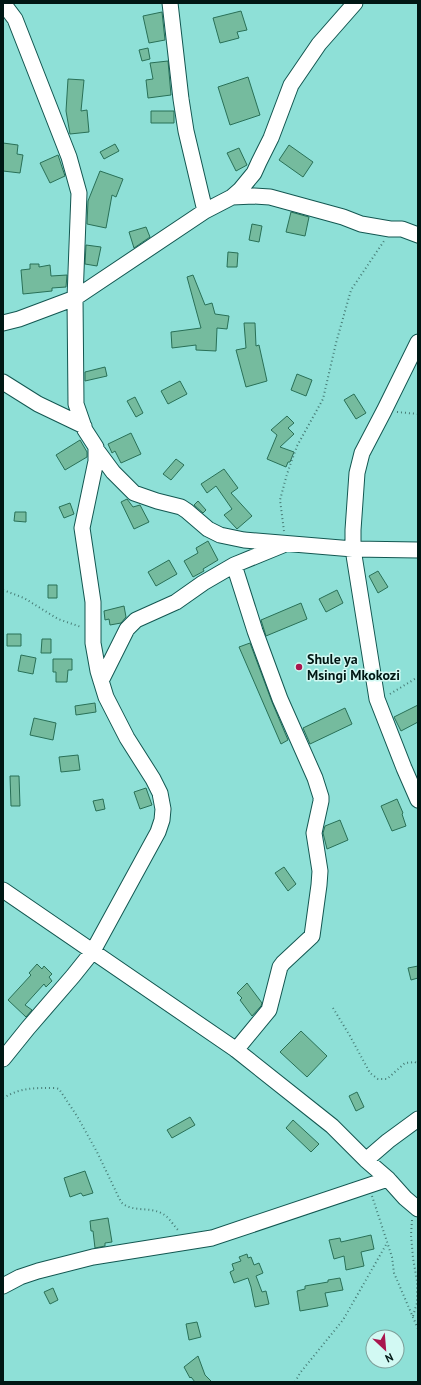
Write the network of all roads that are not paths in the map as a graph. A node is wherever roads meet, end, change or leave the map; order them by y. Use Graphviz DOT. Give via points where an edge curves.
graph roads {
  1 [pos="3,3"];
  2 [pos="170,3"];
  3 [pos="355,3"];
  4 [pos="232,196"];
  5 [pos="206,211"];
  6 [pos="418,235"];
  7 [pos="75,298"];
  8 [pos="3,323"];
  9 [pos="418,342"];
  10 [pos="3,382"];
  11 [pos="84,426"];
  12 [pos="96,450"];
  13 [pos="286,543"];
  14 [pos="353,549"];
  15 [pos="418,550"];
  16 [pos="234,565"];
  17 [pos="100,681"];
  18 [pos="418,800"];
  19 [pos="3,890"];
  20 [pos="93,951"];
  21 [pos="236,1050"];
  22 [pos="3,1059"];
  23 [pos="418,1119"];
  24 [pos="366,1160"];
  25 [pos="388,1179"];
  26 [pos="416,1207"];
  27 [pos="3,1286"];
  1 -- 7 [label="street" via="15,19 77,183 79,199"];
  2 -- 5 [label="street" via="185,125"];
  3 -- 4 [label="street" via="319,44 299,72 291,85 271,138 254,173"];
  4 -- 5 [label="street"];
  4 -- 6 [label="street" via="270,197 361,224 402,229"];
  5 -- 7 [label="street"];
  7 -- 8 [label="street"];
  7 -- 11 [label="street" via="76,404"];
  9 -- 14 [label="street" via="358,464 352,530"];
  10 -- 11 [label="street" via="38,404"];
  11 -- 12 [label="street"];
  12 -- 13 [label="street" via="134,493 181,507 212,532 244,540"];
  12 -- 17 [label="street" via="82,528 93,602 93,642"];
  13 -- 14 [label="street"];
  13 -- 16 [label="street"];
  14 -- 15 [label="street"];
  14 -- 18 [label="street" via="378,699"];
  16 -- 17 [label="street" via="176,602 130,624"];
  16 -- 21 [label="street" via="280,699 316,778 321,797 314,833 320,885 312,936 280,967 269,1010"];
  17 -- 20 [label="street" via="127,738 160,793 163,809 162,820 154,838"];
  19 -- 20 [label="street"];
  20 -- 21 [label="street"];
  20 -- 22 [label="street"];
  21 -- 24 [label="street" via="332,1126"];
  23 -- 24 [label="street"];
  24 -- 25 [label="street"];
  25 -- 26 [label="street"];
  25 -- 27 [label="street" via="212,1238 93,1257 38,1271"];
}
